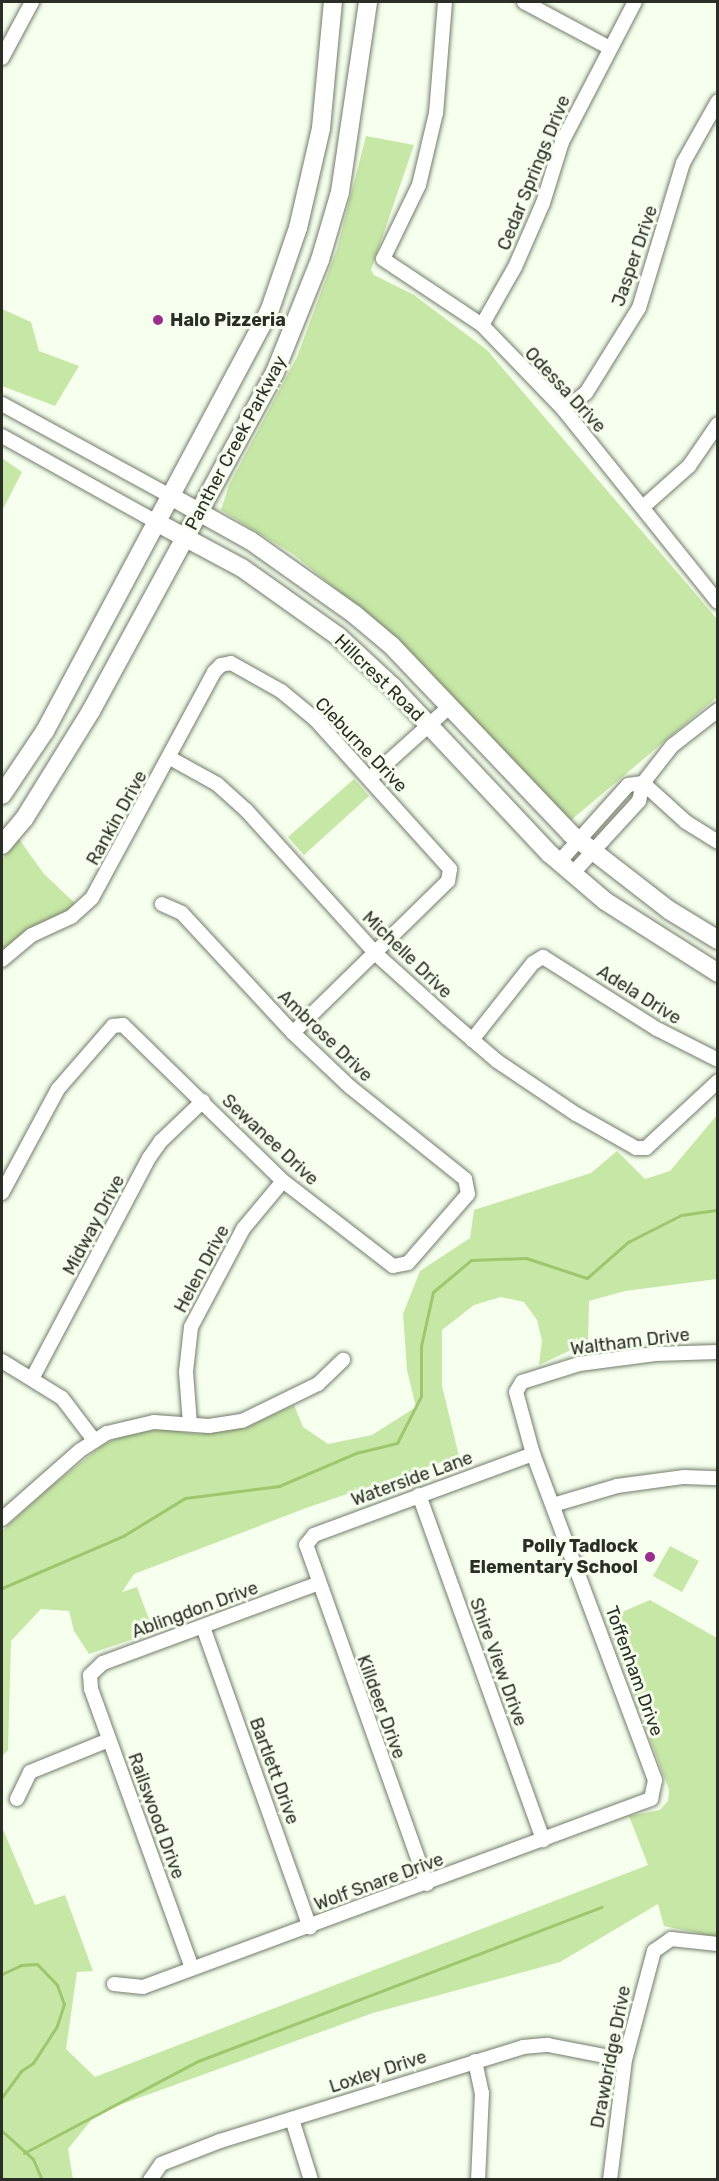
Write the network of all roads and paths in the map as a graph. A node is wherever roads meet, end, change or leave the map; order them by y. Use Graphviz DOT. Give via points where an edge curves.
graph roads {
  1 [pos="32,2"];
  2 [pos="333,2"];
  3 [pos="369,2"];
  4 [pos="445,2"];
  5 [pos="524,2"];
  6 [pos="635,2"];
  7 [pos="5,42"];
  8 [pos="608,47"];
  9 [pos="2,58"];
  10 [pos="717,101"];
  11 [pos="482,325"];
  12 [pos="2,404"];
  13 [pos="564,410"];
  14 [pos="717,424"];
  15 [pos="2,436"];
  16 [pos="172,497"];
  17 [pos="643,507"];
  18 [pos="199,512"];
  19 [pos="158,523"];
  20 [pos="186,537"];
  21 [pos="717,602"];
  22 [pos="228,663"];
  23 [pos="449,707"];
  24 [pos="717,710"];
  25 [pos="428,726"];
  26 [pos="45,731"];
  27 [pos="70,745"];
  28 [pos="170,758"];
  29 [pos="370,778"];
  30 [pos="643,783"];
  31 [pos="2,795"];
  32 [pos="717,842"];
  33 [pos="2,845"];
  34 [pos="585,845"];
  35 [pos="566,868"];
  36 [pos="162,904"];
  37 [pos="717,940"];
  38 [pos="375,953"];
  39 [pos="2,960"];
  40 [pos="717,973"];
  41 [pos="293,1033"];
  42 [pos="472,1040"];
  43 [pos="717,1060"];
  44 [pos="717,1082"];
  45 [pos="203,1101"];
  46 [pos="283,1181"];
  47 [pos="2,1193"];
  48 [pos="401,1267"];
  49 [pos="717,1352"];
  50 [pos="2,1360"];
  51 [pos="343,1360"];
  52 [pos="33,1377"];
  53 [pos="517,1389"];
  54 [pos="190,1424"];
  55 [pos="94,1440"];
  56 [pos="533,1454"];
  57 [pos="717,1478"];
  58 [pos="419,1495"];
  59 [pos="553,1505"];
  60 [pos="5,1510"];
  61 [pos="306,1542"];
  62 [pos="317,1584"];
  63 [pos="203,1627"];
  64 [pos="90,1675"];
  65 [pos="109,1740"];
  66 [pos="652,1796"];
  67 [pos="17,1799"];
  68 [pos="543,1840"];
  69 [pos="427,1884"];
  70 [pos="310,1927"];
  71 [pos="717,1944"];
  72 [pos="192,1968"];
  73 [pos="114,1984"];
  74 [pos="625,2060"];
  75 [pos="475,2061"];
  76 [pos="292,2119"];
  77 [pos="151,2176"];
  78 [pos="311,2180"];
  79 [pos="478,2180"];
  80 [pos="610,2180"];
  1 -- 7 [label="street"];
  2 -- 16 [label="main road, Panther Creek Parkway" via="321,128 298,228 269,312"];
  3 -- 18 [label="main road, Panther Creek Parkway" via="350,144 320,260 275,372"];
  4 -- 11 [label="street, Odessa Drive" via="436,113 419,185 383,259"];
  5 -- 8 [label="street"];
  6 -- 8 [label="street, Cedar Springs Drive"];
  7 -- 9 [label="street"];
  8 -- 11 [label="street, Cedar Springs Drive" via="562,142 543,203 515,267"];
  10 -- 13 [label="street, Jasper Drive" via="683,163 639,308 586,393"];
  11 -- 13 [label="street, Odessa Drive" via="522,371"];
  12 -- 16 [label="street, Hillcrest Road"];
  13 -- 17 [label="street, Odessa Drive"];
  14 -- 17 [label="street" via="689,466"];
  15 -- 19 [label="street, Hillcrest Road"];
  16 -- 18 [label="main road, Hillcrest Road"];
  16 -- 19 [label="main road, Panther Creek Parkway"];
  17 -- 21 [label="street, Odessa Drive"];
  18 -- 20 [label="main road, Panther Creek Parkway"];
  18 -- 23 [label="main road, Hillcrest Road" via="251,541 354,614 392,646"];
  19 -- 20 [label="main road, Hillcrest Road"];
  19 -- 26 [label="main road, Panther Creek Parkway"];
  20 -- 25 [label="main road, Hillcrest Road" via="242,568 339,637"];
  20 -- 27 [label="main road, Panther Creek Parkway"];
  22 -- 28 [label="street, Rankin Drive" via="214,672"];
  22 -- 29 [label="street, Cleburne Drive" via="281,691 315,719"];
  23 -- 25 [label="street"];
  23 -- 34 [label="main road, Hillcrest Road" via="541,806"];
  24 -- 30 [label="street" via="672,746"];
  25 -- 29 [label="street"];
  25 -- 35 [label="main road, Hillcrest Road" via="509,815"];
  26 -- 27 [label="main road"];
  26 -- 31 [label="main road, Panther Creek Parkway"];
  27 -- 33 [label="main road, Panther Creek Parkway" via="24,819"];
  28 -- 38 [label="street, Michelle Drive" via="217,784 246,810"];
  28 -- 39 [label="street, Rankin Drive" via="92,898 70,917 32,935"];
  29 -- 38 [label="street, Cleburne Drive" via="446,862 450,873 448,881"];
  30 -- 32 [label="street" via="686,822"];
  30 -- 34 [label="street" via="639,801"];
  34 -- 35 [label="street"];
  34 -- 37 [label="main road, Hillcrest Road" via="669,910"];
  35 -- 40 [label="main road, Hillcrest Road" via="605,901"];
  36 -- 41 [label="street, Ambrose Drive" via="182,913"];
  38 -- 41 [label="street"];
  38 -- 42 [label="street, Michelle Drive"];
  41 -- 48 [label="street, Ambrose Drive" via="350,1087 460,1175 469,1187 465,1199"];
  42 -- 43 [label="street, Adela Drive" via="533,963 543,957 657,1029"];
  42 -- 44 [label="street, Michelle Drive" via="576,1114 628,1144 643,1148"];
  45 -- 46 [label="street, Sewanee Drive"];
  45 -- 47 [label="street, Sewanee Drive" via="123,1025 113,1026 58,1089"];
  45 -- 52 [label="street, Midway Drive" via="149,1158"];
  46 -- 48 [label="street, Sewanee Drive" via="383,1261"];
  46 -- 54 [label="street, Helen Drive" via="243,1229 191,1327 186,1372"];
  49 -- 53 [label="street, Waltham Drive" via="655,1354 579,1364 522,1382"];
  50 -- 52 [label="street"];
  51 -- 54 [label="street" via="318,1384 257,1416 226,1424"];
  52 -- 55 [label="street" via="62,1398"];
  53 -- 56 [label="street, Toffenham Drive" via="517,1404"];
  54 -- 55 [label="street" via="146,1423 118,1428"];
  55 -- 60 [label="street"];
  56 -- 58 [label="street, Waterside Lane"];
  56 -- 59 [label="street, Toffenham Drive"];
  57 -- 59 [label="street" via="684,1477 617,1486"];
  58 -- 61 [label="street, Waterside Lane" via="314,1535"];
  58 -- 68 [label="street, Shire View Drive"];
  59 -- 66 [label="street, Toffenham Drive" via="655,1780"];
  61 -- 62 [label="street, Killdeer Drive"];
  62 -- 63 [label="street, Ablingdon Drive"];
  62 -- 69 [label="street, Killdeer Drive"];
  63 -- 64 [label="street, Ablingdon Drive" via="103,1663"];
  63 -- 70 [label="street, Bartlett Drive"];
  64 -- 65 [label="street, Railswood Drive"];
  65 -- 67 [label="street" via="30,1772"];
  65 -- 72 [label="street, Railswood Drive"];
  66 -- 68 [label="street, Wolf Snare Drive"];
  68 -- 69 [label="street, Wolf Snare Drive"];
  69 -- 70 [label="street, Wolf Snare Drive"];
  70 -- 72 [label="street, Wolf Snare Drive"];
  71 -- 74 [label="street, Drawbridge Drive" via="671,1939 659,1944 643,1986"];
  72 -- 73 [label="street, Wolf Snare Drive" via="135,1988"];
  74 -- 75 [label="street, Loxley Drive" via="548,2045 523,2047"];
  74 -- 80 [label="street, Drawbridge Drive"];
  75 -- 76 [label="street, Loxley Drive"];
  75 -- 79 [label="street" via="482,2093"];
  76 -- 77 [label="street, Loxley Drive" via="161,2164"];
  76 -- 78 [label="street"];
}
